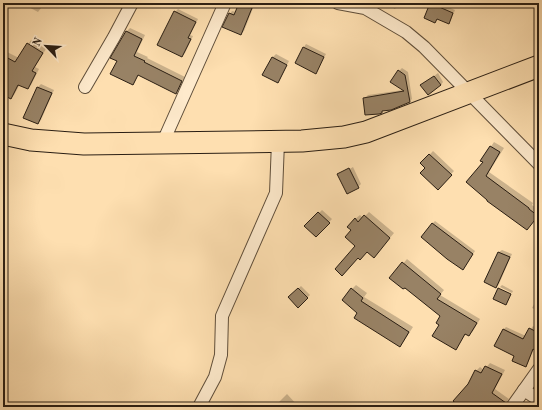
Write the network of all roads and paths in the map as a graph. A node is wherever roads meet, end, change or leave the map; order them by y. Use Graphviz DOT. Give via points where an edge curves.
graph roads {
  1 [pos="132,3"];
  2 [pos="225,3"];
  3 [pos="338,3"];
  4 [pos="366,6"];
  5 [pos="539,66"];
  6 [pos="85,87"];
  7 [pos="468,92"];
  8 [pos="3,134"];
  9 [pos="163,142"];
  10 [pos="278,142"];
  11 [pos="539,164"];
  12 [pos="539,369"];
  13 [pos="524,390"];
  14 [pos="539,400"];
  15 [pos="199,407"];
  16 [pos="512,407"];
  1 -- 6 [label="street"];
  2 -- 9 [label="street"];
  3 -- 4 [label="street"];
  4 -- 7 [label="street" via="424,47"];
  5 -- 7 [label="highway"];
  7 -- 10 [label="highway" via="366,132 323,140"];
  7 -- 11 [label="street"];
  8 -- 9 [label="highway" via="31,140 84,144"];
  9 -- 10 [label="highway"];
  10 -- 15 [label="street" via="276,193 222,316 220,355 215,377"];
  12 -- 13 [label="street"];
  13 -- 14 [label="street"];
  13 -- 16 [label="street"];
}
